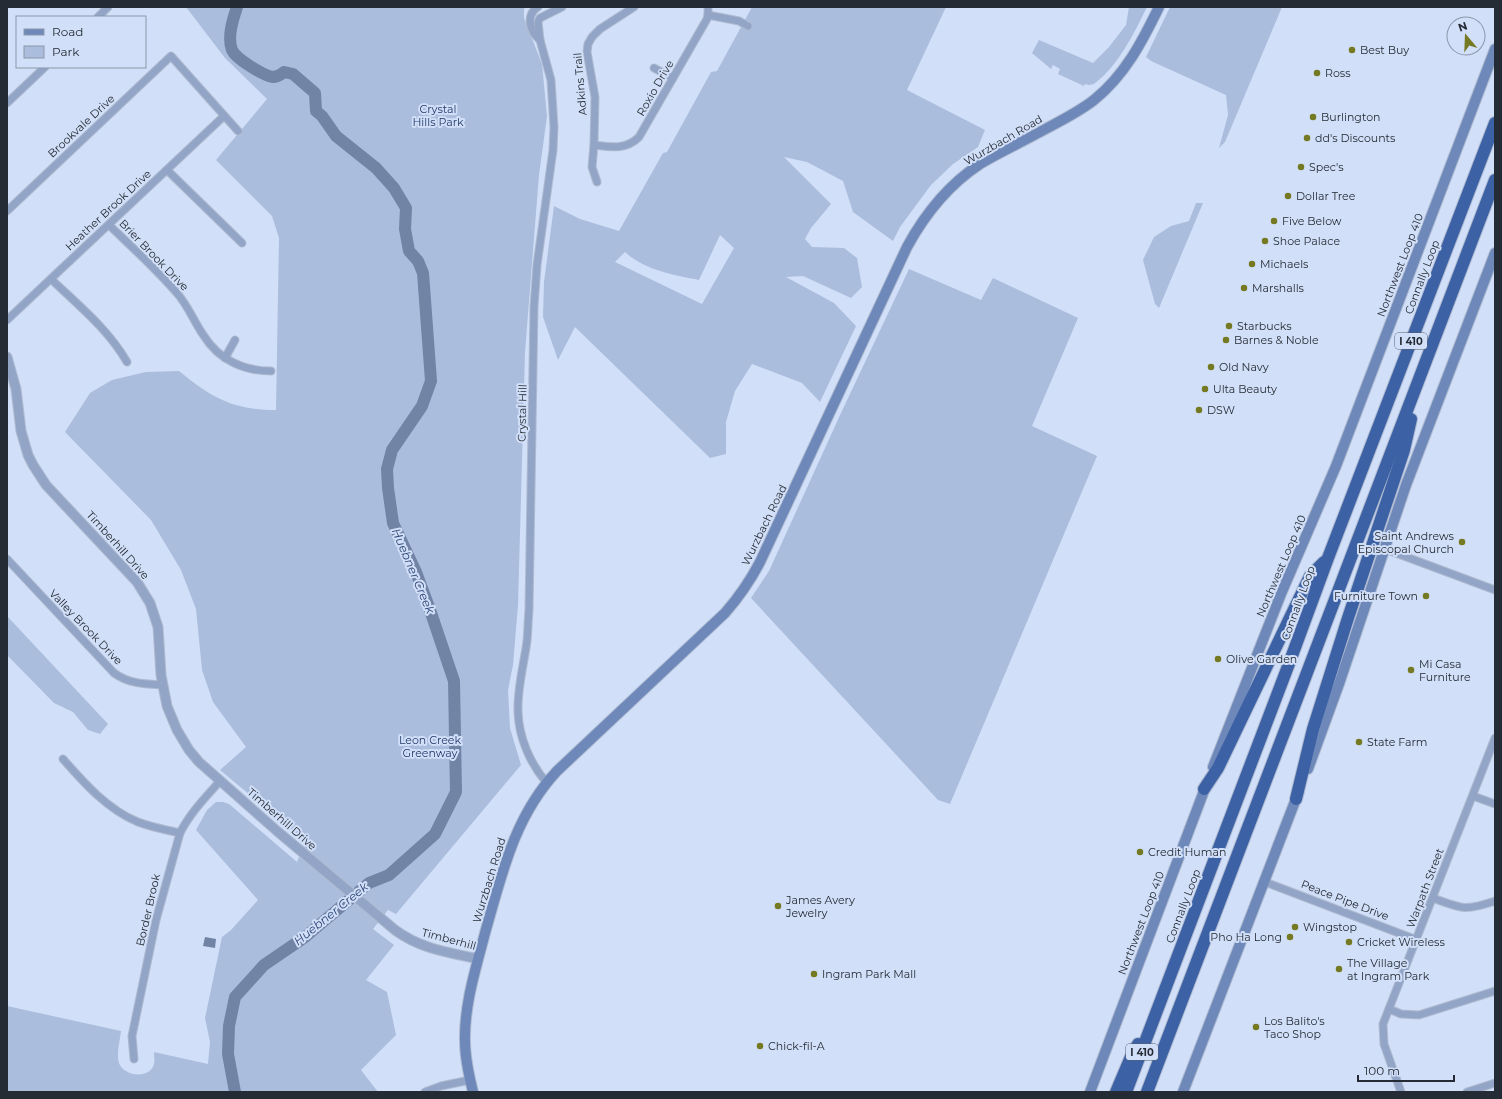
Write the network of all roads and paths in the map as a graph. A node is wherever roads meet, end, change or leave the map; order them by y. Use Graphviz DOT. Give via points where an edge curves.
graph roads {
  1 [pos="108,7"];
  2 [pos="537,7"];
  3 [pos="562,7"];
  4 [pos="634,7"];
  5 [pos="708,7"];
  6 [pos="1160,7"];
  7 [pos="708,15"];
  8 [pos="99,16"];
  9 [pos="748,26"];
  10 [pos="540,40"];
  11 [pos="1495,49"];
  12 [pos="44,68"];
  13 [pos="654,68"];
  14 [pos="673,78"];
  15 [pos="7,103"];
  16 [pos="224,116"];
  17 [pos="1495,123"];
  18 [pos="238,131"];
  19 [pos="594,145"];
  20 [pos="167,170"];
  21 [pos="1495,180"];
  22 [pos="597,182"];
  23 [pos="7,211"];
  24 [pos="109,224"];
  25 [pos="242,243"];
  26 [pos="1495,252"];
  27 [pos="51,279"];
  28 [pos="7,320"];
  29 [pos="235,340"];
  30 [pos="7,357"];
  31 [pos="225,358"];
  32 [pos="127,362"];
  33 [pos="271,371"];
  34 [pos="1420,379"];
  35 [pos="1385,549"];
  36 [pos="1328,558"];
  37 [pos="7,559"];
  38 [pos="1495,590"];
  39 [pos="163,685"];
  40 [pos="1495,738"];
  41 [pos="63,759"];
  42 [pos="220,781"];
  43 [pos="546,782"];
  44 [pos="1204,789"];
  45 [pos="1472,796"];
  46 [pos="1296,799"];
  47 [pos="1495,804"];
  48 [pos="180,833"];
  49 [pos="1265,882"];
  50 [pos="1433,898"];
  51 [pos="1495,901"];
  52 [pos="375,914"];
  53 [pos="1417,940"];
  54 [pos="478,959"];
  55 [pos="1495,991"];
  56 [pos="1389,1010"];
  57 [pos="1157,1011"];
  58 [pos="134,1059"];
  59 [pos="470,1080"];
  60 [pos="1495,1083"];
  61 [pos="425,1092"];
  62 [pos="473,1092"];
  63 [pos="1090,1092"];
  64 [pos="1116,1092"];
  65 [pos="1126,1092"];
  66 [pos="1147,1092"];
  67 [pos="1183,1092"];
  68 [pos="1401,1092"];
  69 [pos="1467,1092"];
  1 -- 8 [label="street"];
  2 -- 10 [label="street, Crystal Hill" via="531,14 530,24"];
  3 -- 10 [label="street, Crystal Hill" via="540,18"];
  4 -- 19 [label="street, Adkins Trail" via="600,29 588,44 587,52 595,97"];
  5 -- 7 [label="street, Roxio Drive"];
  6 -- 43 [label="main road, Wurzbach Road" via="1143,41 1127,65 1094,100 1075,113 980,164 948,190 930,210 907,247 750,581 737,599 710,627"];
  7 -- 9 [label="street" via="739,21"];
  7 -- 14 [label="street, Roxio Drive"];
  10 -- 43 [label="street, Crystal Hill" via="551,80 554,127 536,272 529,610 518,712 525,748 537,772"];
  11 -- 44 [label="main road, Northwest Loop 410" via="1336,466 1279,600"];
  12 -- 15 [label="street"];
  13 -- 14 [label="street"];
  14 -- 19 [label="street, Roxio Drive" via="639,138 633,143 617,148"];
  16 -- 18 [label="street"];
  16 -- 20 [label="street, Heather Brook Drive"];
  16 -- 23 [label="street, Brookvale Drive" via="171,56"];
  17 -- 36 [label="highway, Connally Loop / I 410"];
  19 -- 22 [label="street, Adkins Trail" via="592,167"];
  20 -- 24 [label="street, Heather Brook Drive"];
  20 -- 25 [label="street"];
  21 -- 34 [label="highway, I 410"];
  24 -- 27 [label="street, Heather Brook Drive"];
  24 -- 31 [label="street, Brier Brook Drive" via="178,294 208,342"];
  26 -- 35 [label="main road" via="1406,485"];
  27 -- 28 [label="street, Heather Brook Drive"];
  27 -- 32 [label="street" via="104,330"];
  29 -- 31 [label="street"];
  30 -- 39 [label="street, Timberhill Drive" via="16,389 21,431 33,465 46,485 137,582 150,604 158,627"];
  31 -- 33 [label="street, Brier Brook Drive" via="246,368"];
  34 -- 46 [label="highway" via="1404,450 1313,729"];
  34 -- 66 [label="highway, I 410"];
  35 -- 38 [label="street"];
  35 -- 46 [label="main road"];
  36 -- 44 [label="highway" via="1310,576 1218,768"];
  36 -- 57 [label="highway, Connally Loop / I 410"];
  37 -- 39 [label="street, Valley Brook Drive" via="114,673 124,680"];
  39 -- 42 [label="street, Timberhill Drive" via="167,706 177,730 199,762"];
  40 -- 45 [label="street, Warpath Street"];
  41 -- 48 [label="street" via="116,810 138,822"];
  42 -- 48 [label="street, Border Brook" via="196,807"];
  42 -- 52 [label="street, Timberhill Drive"];
  43 -- 54 [label="main road, Wurzbach Road" via="515,835 506,858"];
  44 -- 63 [label="main road, Northwest Loop 410"];
  45 -- 47 [label="street"];
  45 -- 50 [label="street, Warpath Street"];
  46 -- 49 [label="main road"];
  48 -- 58 [label="street, Border Brook" via="156,920 132,1036"];
  49 -- 53 [label="street, Peace Pipe Drive"];
  49 -- 67 [label="main road"];
  50 -- 51 [label="street" via="1462,908"];
  50 -- 53 [label="street, Warpath Street"];
  52 -- 54 [label="street, Timberhill" via="415,943"];
  53 -- 56 [label="street, Warpath Street"];
  54 -- 59 [label="main road, Wurzbach Road" via="469,997 465,1035"];
  55 -- 56 [label="street" via="1419,1015 1410,1016"];
  56 -- 68 [label="street, Warpath Street" via="1384,1024 1383,1039"];
  57 -- 64 [label="highway" via="1130,1059"];
  57 -- 65 [label="highway, Connally Loop / I 410"];
  59 -- 61 [label="street"];
  59 -- 62 [label="main road, Wurzbach Road"];
  60 -- 69 [label="street"];
}
